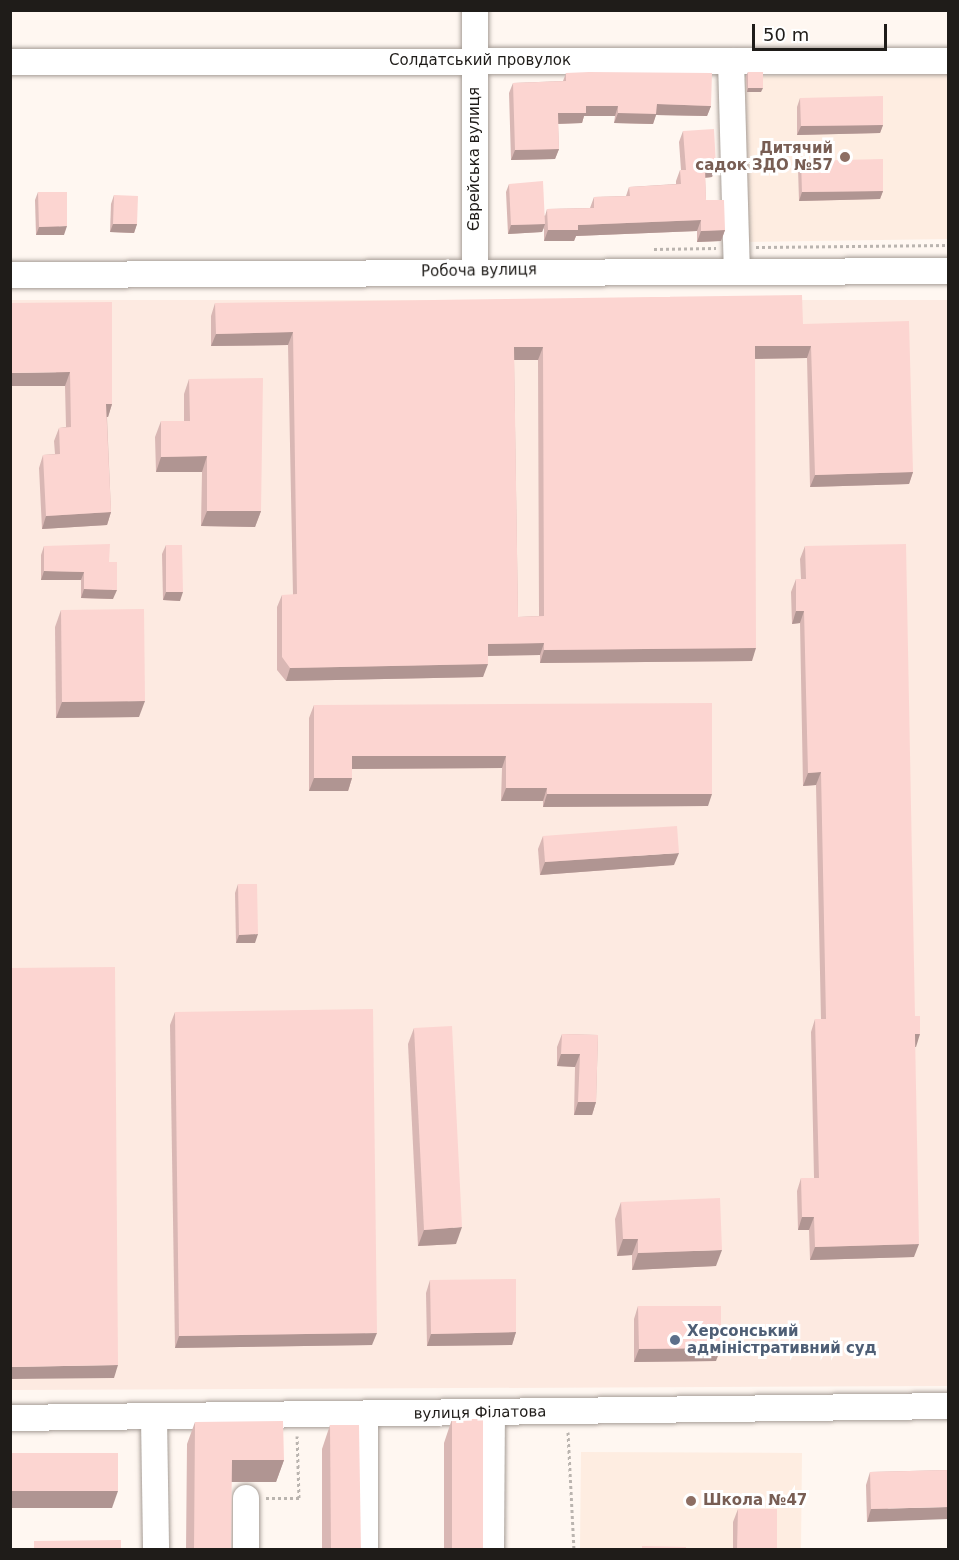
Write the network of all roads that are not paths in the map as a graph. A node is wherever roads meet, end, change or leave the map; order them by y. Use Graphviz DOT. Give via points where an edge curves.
graph roads {
  1 [pos="475,10"];
  2 [pos="476,61"];
  3 [pos="731,61"];
  4 [pos="948,61"];
  5 [pos="10,62"];
  6 [pos="737,259"];
  7 [pos="475,271"];
  8 [pos="948,271"];
  9 [pos="10,276"];
  10 [pos="948,1406"];
  11 [pos="492,1413"];
  12 [pos="365,1414"];
  13 [pos="10,1418"];
  14 [pos="154,1418"];
  15 [pos="246,1498"];
  16 [pos="156,1550"];
  17 [pos="246,1550"];
  18 [pos="365,1550"];
  19 [pos="491,1550"];
  1 -- 2 [label="street, Єврейська вулиця"];
  2 -- 3 [label="street, Солдатський провулок"];
  2 -- 5 [label="street, Солдатський провулок"];
  2 -- 7 [label="street, Єврейська вулиця"];
  3 -- 4 [label="street, Солдатський провулок"];
  3 -- 6 [label="street"];
  6 -- 7 [label="street, Робоча вулиця"];
  6 -- 8 [label="street, Робоча вулиця"];
  7 -- 9 [label="street, Робоча вулиця"];
  10 -- 11 [label="street, вулиця Філатова"];
  11 -- 12 [label="street, вулиця Філатова"];
  11 -- 19 [label="street"];
  12 -- 14 [label="street, вулиця Філатова"];
  12 -- 18 [label="street"];
  13 -- 14 [label="street, вулиця Філатова"];
  14 -- 16 [label="street"];
  15 -- 17 [label="street"];
}
